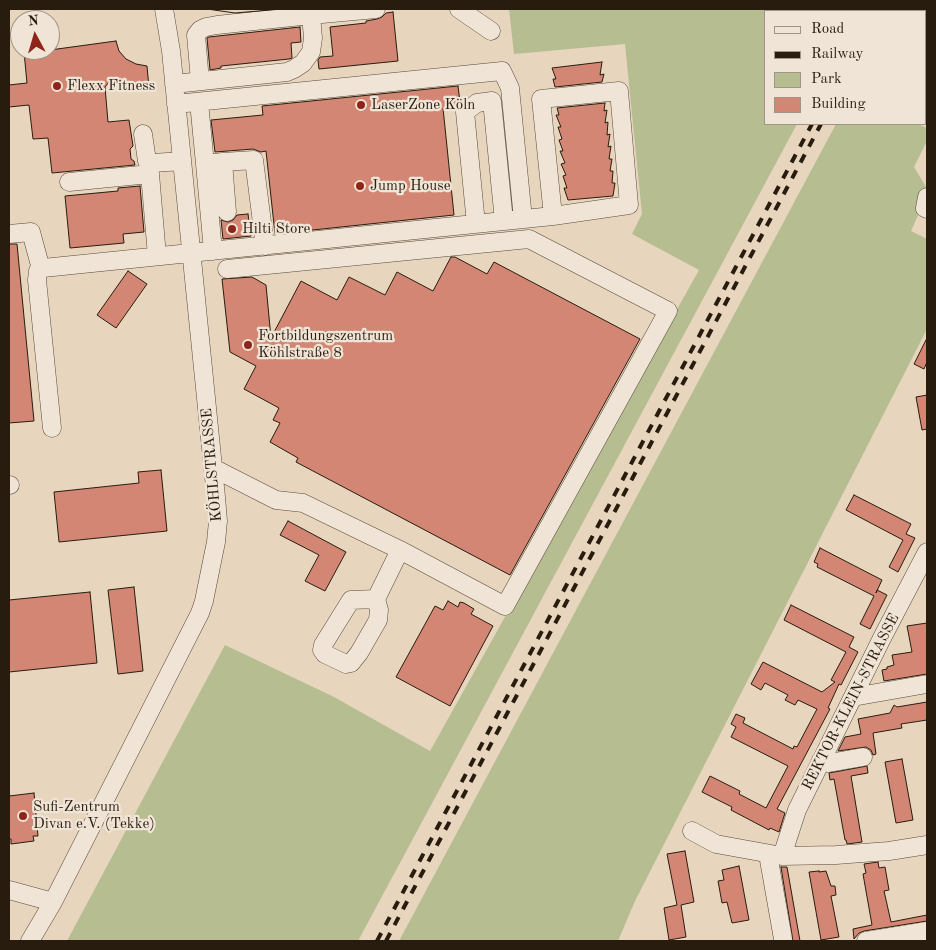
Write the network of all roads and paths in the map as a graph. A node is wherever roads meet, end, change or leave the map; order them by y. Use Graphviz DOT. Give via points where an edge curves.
graph roads {
  1 [pos="164,9"];
  2 [pos="376,9"];
  3 [pos="459,9"];
  4 [pos="311,15"];
  5 [pos="491,30"];
  6 [pos="200,81"];
  7 [pos="174,84"];
  8 [pos="199,102"];
  9 [pos="176,104"];
  10 [pos="143,134"];
  11 [pos="182,160"];
  12 [pos="223,162"];
  13 [pos="204,164"];
  14 [pos="69,182"];
  15 [pos="927,197"];
  16 [pos="927,209"];
  17 [pos="227,212"];
  18 [pos="553,216"];
  19 [pos="523,219"];
  20 [pos="504,221"];
  21 [pos="476,224"];
  22 [pos="9,234"];
  23 [pos="265,246"];
  24 [pos="213,251"];
  25 [pos="191,253"];
  26 [pos="157,256"];
  27 [pos="41,269"];
  28 [pos="227,269"];
  29 [pos="52,428"];
  30 [pos="213,468"];
  31 [pos="400,550"];
  32 [pos="927,552"];
  33 [pos="376,599"];
  34 [pos="927,684"];
  35 [pos="853,697"];
  36 [pos="863,757"];
  37 [pos="821,760"];
  38 [pos="692,831"];
  39 [pos="927,844"];
  40 [pos="776,855"];
  41 [pos="9,890"];
  42 [pos="53,902"];
  43 [pos="927,931"];
  44 [pos="783,939"];
  45 [pos="30,941"];
  46 [pos="866,941"];
  1 -- 7 [label="street, KÖHLSTRASSE"];
  2 -- 4 [label="street"];
  3 -- 5 [label="street"];
  4 -- 6 [label="street" via="311,52 294,69"];
  4 -- 6 [label="street" via="206,26 196,35"];
  6 -- 7 [label="street"];
  7 -- 9 [label="street, KÖHLSTRASSE"];
  8 -- 9 [label="street"];
  8 -- 13 [label="street"];
  8 -- 19 [label="street" via="502,71 510,88"];
  9 -- 11 [label="street, KÖHLSTRASSE"];
  10 -- 11 [label="street" via="147,161"];
  11 -- 25 [label="street, KÖHLSTRASSE"];
  12 -- 13 [label="street"];
  12 -- 17 [label="street"];
  12 -- 23 [label="street" via="254,160"];
  13 -- 24 [label="street"];
  14 -- 26 [label="street" via="150,174"];
  15 -- 16 [label="street"];
  18 -- 18 [label="street" via="629,205 619,91 540,99"];
  18 -- 19 [label="street"];
  19 -- 20 [label="street"];
  20 -- 21 [label="street"];
  20 -- 21 [label="street" via="492,101 476,103 465,112"];
  21 -- 23 [label="street"];
  22 -- 27 [label="street" via="30,232"];
  23 -- 24 [label="street"];
  24 -- 25 [label="street"];
  25 -- 26 [label="street"];
  25 -- 30 [label="street, KÖHLSTRASSE"];
  26 -- 27 [label="street"];
  27 -- 29 [label="street" via="37,280"];
  28 -- 31 [label="street" via="529,239 668,311 506,606"];
  30 -- 31 [label="street" via="276,500 304,503"];
  30 -- 42 [label="street, KÖHLSTRASSE" via="217,535 200,613"];
  31 -- 33 [label="street"];
  32 -- 35 [label="street, REKTOR-KLEIN-STRASSE"];
  34 -- 35 [label="street"];
  35 -- 37 [label="street, REKTOR-KLEIN-STRASSE"];
  36 -- 37 [label="street" via="829,763"];
  37 -- 40 [label="street, REKTOR-KLEIN-STRASSE"];
  38 -- 40 [label="street" via="716,844"];
  39 -- 40 [label="street" via="836,855"];
  40 -- 44 [label="street" via="769,860"];
  41 -- 42 [label="street"];
  42 -- 45 [label="street, KÖHLSTRASSE"];
  43 -- 46 [label="street"];
}
